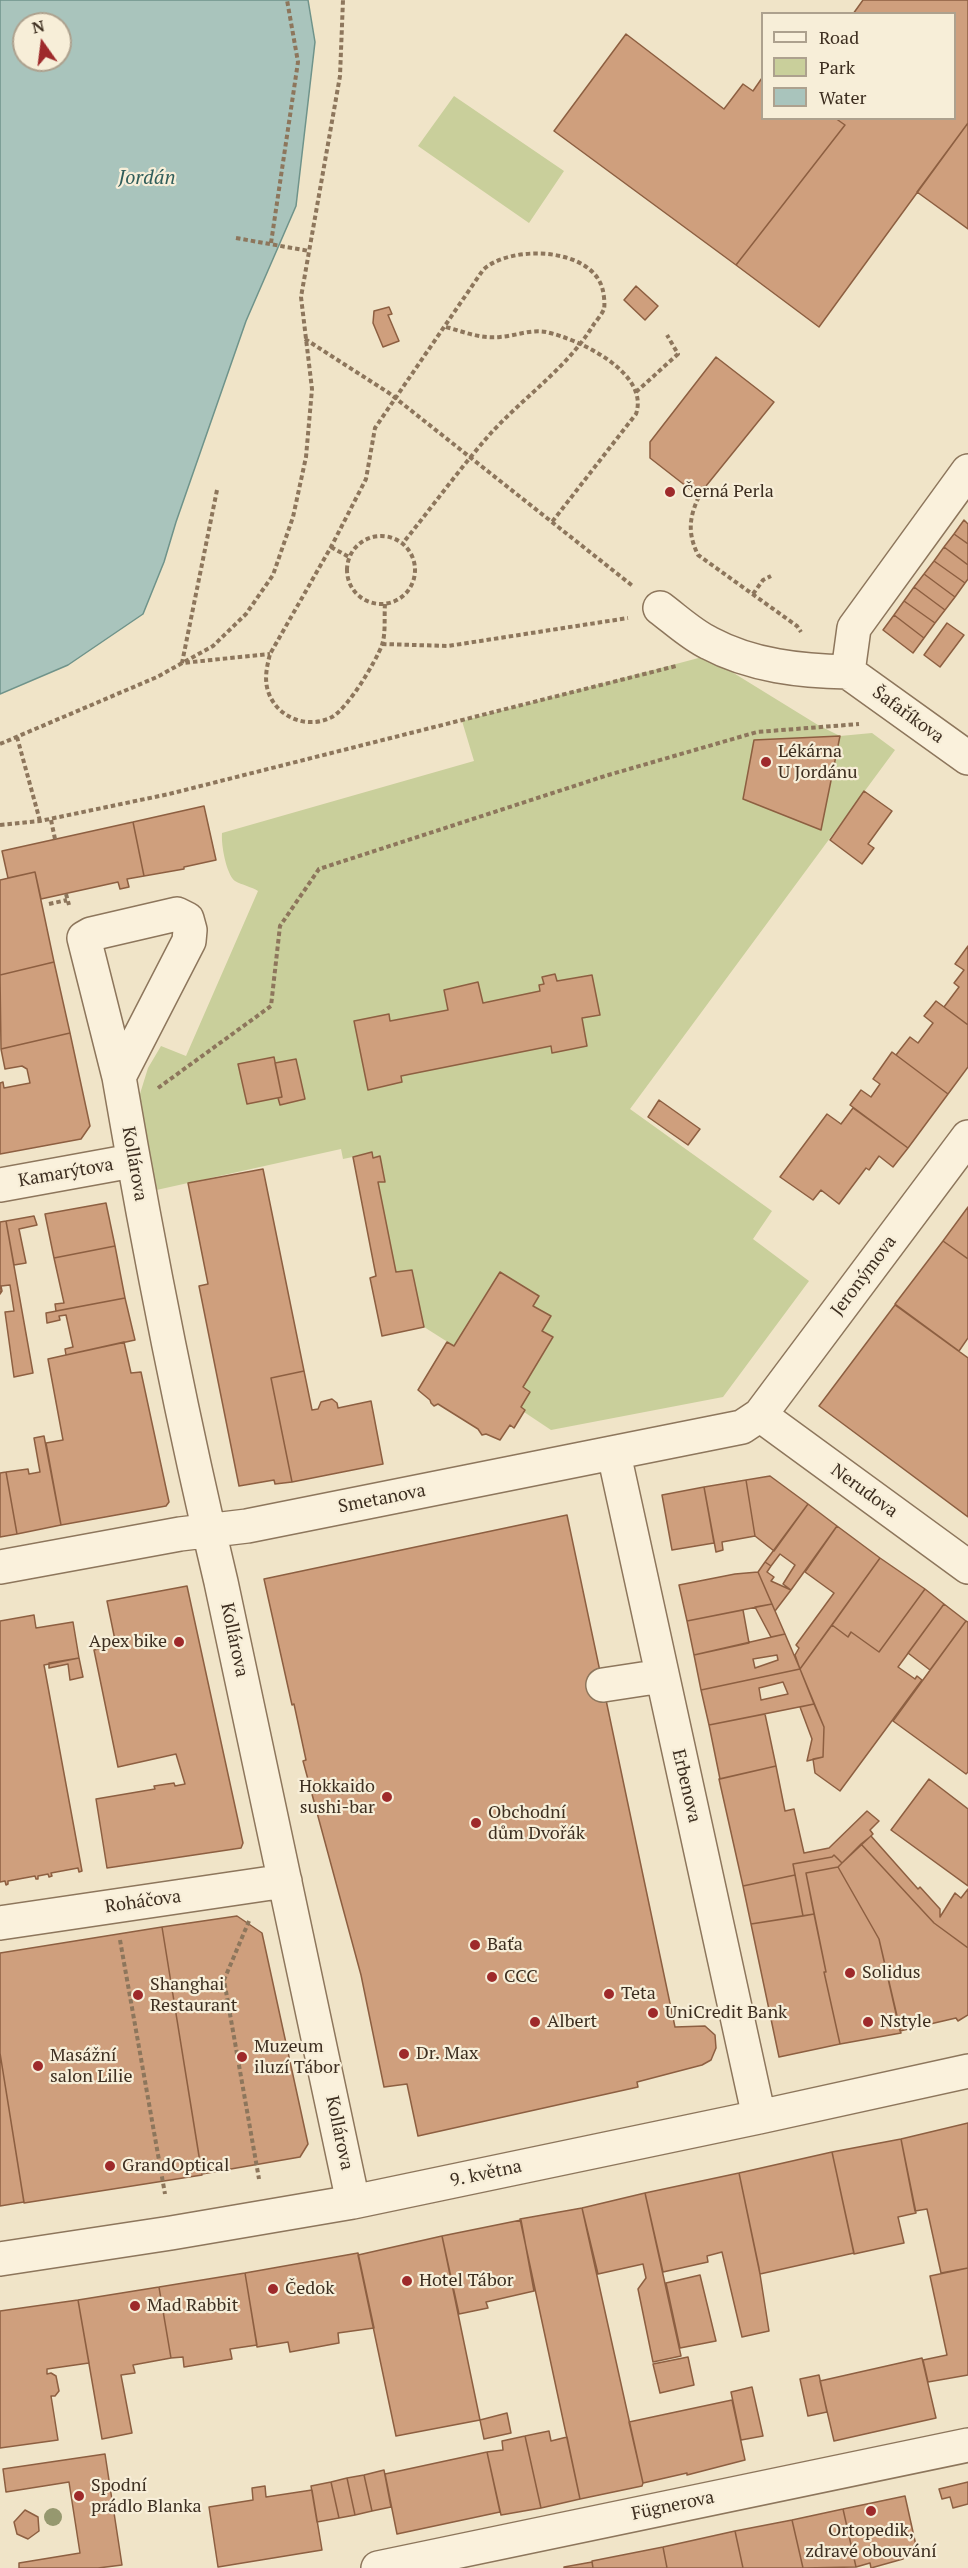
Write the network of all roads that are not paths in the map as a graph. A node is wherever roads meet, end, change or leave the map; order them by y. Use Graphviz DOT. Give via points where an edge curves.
graph roads {
  1 [pos="968,471"];
  2 [pos="660,608"];
  3 [pos="848,672"];
  4 [pos="968,758"];
  5 [pos="119,1077"];
  6 [pos="968,1137"];
  7 [pos="132,1161"];
  8 [pos="0,1185"];
  9 [pos="760,1415"];
  10 [pos="614,1454"];
  11 [pos="209,1531"];
  12 [pos="968,1567"];
  13 [pos="0,1568"];
  14 [pos="662,1676"];
  15 [pos="603,1685"];
  16 [pos="285,1881"];
  17 [pos="0,1923"];
  18 [pos="968,2071"];
  19 [pos="759,2117"];
  20 [pos="353,2202"];
  21 [pos="0,2259"];
  22 [pos="968,2445"];
  23 [pos="378,2568"];
  1 -- 3 [label="street" via="854,628"];
  2 -- 3 [label="street" via="708,643 743,656 803,671"];
  3 -- 4 [label="street, Šafaříkova"];
  5 -- 5 [label="street, Kollárova" via="189,941 187,919 177,914 84,938"];
  5 -- 7 [label="street, Kollárova"];
  6 -- 9 [label="street, Jeronýmova"];
  7 -- 8 [label="street, Kamarýtova"];
  7 -- 11 [label="street, Kollárova"];
  9 -- 10 [label="street, Smetanova" via="742,1427 720,1433"];
  9 -- 12 [label="street, Nerudova"];
  10 -- 11 [label="street, Smetanova"];
  10 -- 14 [label="street, Erbenova"];
  11 -- 13 [label="street, Smetanova"];
  11 -- 16 [label="street, Kollárova"];
  14 -- 15 [label="street"];
  14 -- 19 [label="street, Erbenova"];
  16 -- 17 [label="street, Roháčova"];
  16 -- 20 [label="street, Kollárova"];
  18 -- 19 [label="street, 9. května"];
  19 -- 20 [label="street, 9. května"];
  20 -- 21 [label="street, 9. května"];
  22 -- 23 [label="street, Fügnerova"];
}
